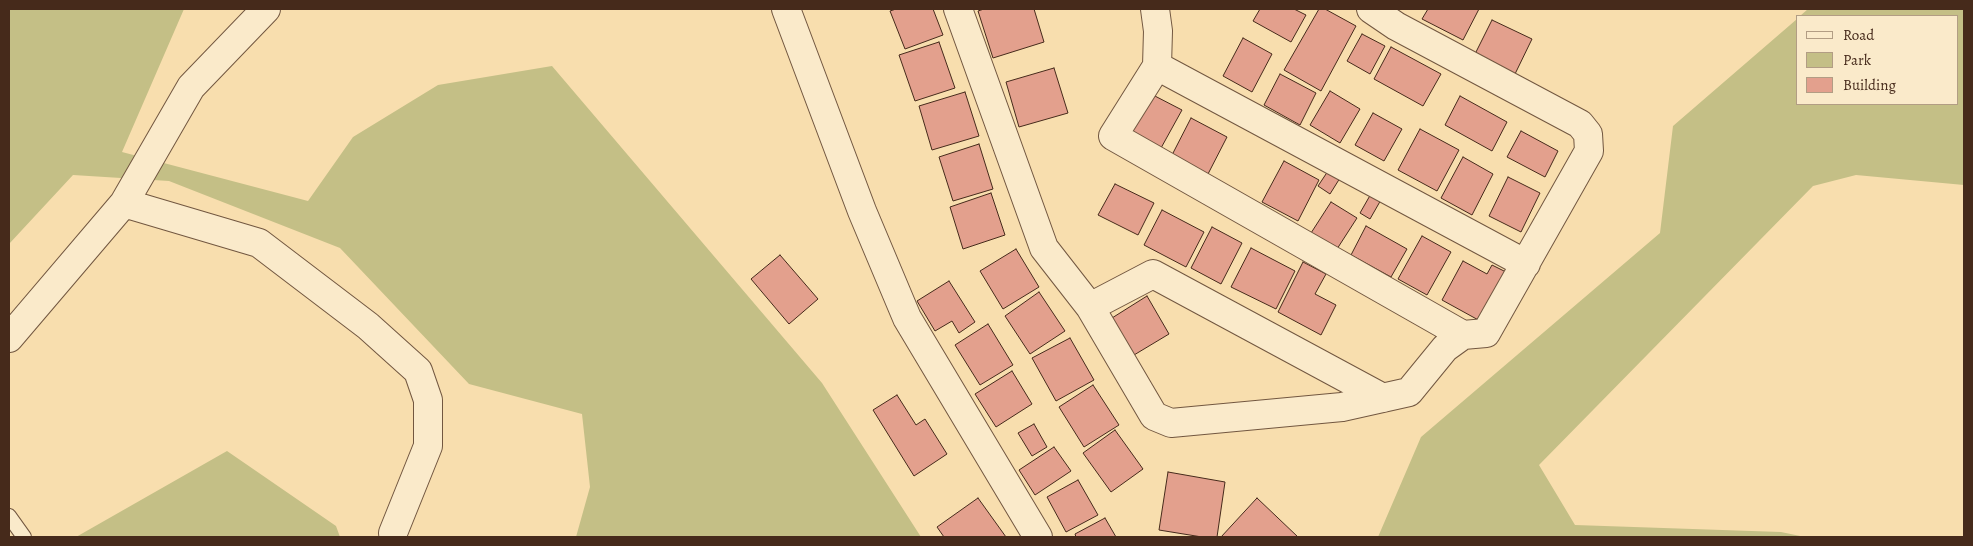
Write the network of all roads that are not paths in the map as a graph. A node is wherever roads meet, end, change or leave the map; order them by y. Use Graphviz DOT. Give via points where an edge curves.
graph roads {
  1 [pos="266,9"];
  2 [pos="786,9"];
  3 [pos="958,9"];
  4 [pos="1155,9"];
  5 [pos="1371,9"];
  6 [pos="1157,66"];
  7 [pos="124,203"];
  8 [pos="1526,264"];
  9 [pos="1090,307"];
  10 [pos="1463,335"];
  11 [pos="9,338"];
  12 [pos="1383,398"];
  13 [pos="9,516"];
  14 [pos="393,533"];
  15 [pos="24,537"];
  16 [pos="1038,537"];
  1 -- 7 [label="street" via="190,87"];
  2 -- 16 [label="street" via="862,210 907,318"];
  3 -- 9 [label="street" via="1044,248"];
  4 -- 6 [label="street"];
  5 -- 8 [label="street" via="1396,26 1580,124 1588,134 1589,151"];
  6 -- 8 [label="street"];
  6 -- 10 [label="street" via="1113,136"];
  7 -- 11 [label="street"];
  7 -- 14 [label="street" via="259,243 368,326 418,371 428,400 428,446"];
  8 -- 10 [label="street" via="1486,333"];
  9 -- 12 [label="street" via="1153,274"];
  9 -- 12 [label="street" via="1154,416 1171,423 1342,407"];
  10 -- 12 [label="street" via="1445,348 1409,392"];
  13 -- 15 [label="lane"];
}
